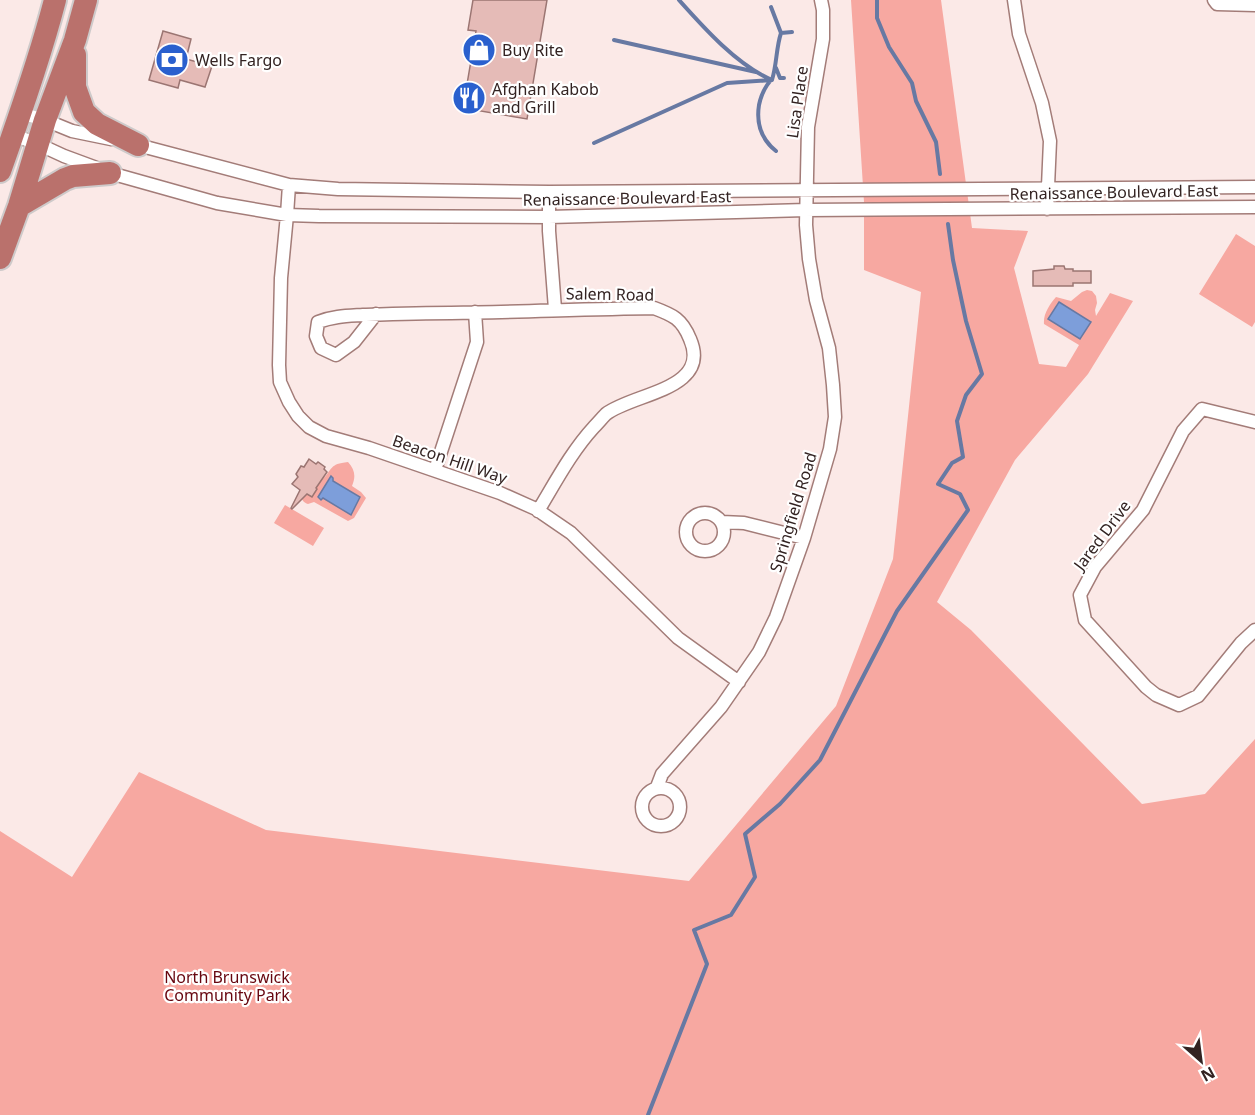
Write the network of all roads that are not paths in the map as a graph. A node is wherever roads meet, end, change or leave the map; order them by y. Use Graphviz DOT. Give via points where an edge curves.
graph roads {
  1 [pos="55,0"];
  2 [pos="86,0"];
  3 [pos="821,0"];
  4 [pos="1014,0"];
  5 [pos="1214,0"];
  6 [pos="1255,5"];
  7 [pos="75,40"];
  8 [pos="21,112"];
  9 [pos="45,120"];
  10 [pos="13,135"];
  11 [pos="38,144"];
  12 [pos="138,145"];
  13 [pos="0,171"];
  14 [pos="110,173"];
  15 [pos="289,185"];
  16 [pos="1255,187"];
  17 [pos="1048,189"];
  18 [pos="807,190"];
  19 [pos="549,192"];
  20 [pos="19,206"];
  21 [pos="1255,207"];
  22 [pos="1047,209"];
  23 [pos="806,210"];
  24 [pos="287,215"];
  25 [pos="549,218"];
  26 [pos="0,258"];
  27 [pos="555,309"];
  28 [pos="475,312"];
  29 [pos="376,314"];
  30 [pos="1255,422"];
  31 [pos="435,470"];
  32 [pos="538,512"];
  33 [pos="722,522"];
  34 [pos="804,538"];
  35 [pos="1255,630"];
  36 [pos="739,682"];
  37 [pos="657,787"];
  1 -- 8 [label="highway"];
  2 -- 7 [label="highway"];
  3 -- 18 [label="street, Lisa Place" via="823,39 808,127"];
  4 -- 17 [label="street" via="1019,34 1050,141"];
  5 -- 6 [label="street" via="1217,4"];
  7 -- 9 [label="highway"];
  7 -- 12 [label="highway" via="75,87 84,112 97,124"];
  8 -- 9 [label="street, Renaissance Boulevard East"];
  8 -- 10 [label="highway"];
  9 -- 11 [label="highway"];
  9 -- 12 [label="street, Renaissance Boulevard East" via="72,131"];
  10 -- 11 [label="street, Renaissance Boulevard East"];
  10 -- 13 [label="highway"];
  11 -- 14 [label="street, Renaissance Boulevard East"];
  11 -- 20 [label="highway"];
  12 -- 15 [label="street, Renaissance Boulevard East"];
  14 -- 20 [label="highway" via="64,179"];
  14 -- 24 [label="street, Renaissance Boulevard East" via="217,203"];
  15 -- 19 [label="street, Renaissance Boulevard East"];
  15 -- 24 [label="street, Beacon Hill Way"];
  16 -- 17 [label="street, Renaissance Boulevard East"];
  17 -- 18 [label="street, Renaissance Boulevard East"];
  17 -- 22 [label="street"];
  18 -- 19 [label="street, Renaissance Boulevard East"];
  18 -- 23 [label="street, Lisa Place"];
  19 -- 25 [label="street"];
  20 -- 26 [label="highway"];
  21 -- 22 [label="street, Renaissance Boulevard East"];
  22 -- 23 [label="street, Renaissance Boulevard East"];
  23 -- 25 [label="street, Renaissance Boulevard East"];
  23 -- 34 [label="street, Springfield Road" via="808,259 829,348 835,417 830,449"];
  24 -- 25 [label="street, Renaissance Boulevard East"];
  24 -- 31 [label="street, Beacon Hill Way" via="279,365 280,382 289,402 309,427 326,436"];
  25 -- 27 [label="street"];
  27 -- 28 [label="street, Salem Road"];
  27 -- 32 [label="street, Salem Road" via="654,309 668,313 687,332 694,358 690,370 667,389 606,414 568,461"];
  28 -- 29 [label="street, Salem Road"];
  28 -- 31 [label="street" via="477,342"];
  29 -- 29 [label="street, Salem Road" via="331,317 318,322 316,336 321,348 336,356 354,342"];
  30 -- 35 [label="street, Jared Drive" via="1202,409 1183,431 1143,510 1095,567 1080,595 1085,620 1146,687 1179,705 1198,696"];
  31 -- 32 [label="street, Beacon Hill Way" via="500,493"];
  32 -- 36 [label="street, Beacon Hill Way" via="571,533 678,638"];
  33 -- 34 [label="street" via="744,523"];
  34 -- 36 [label="street, Springfield Road" via="776,617"];
  36 -- 37 [label="street, Springfield Road" via="662,774"];
}
